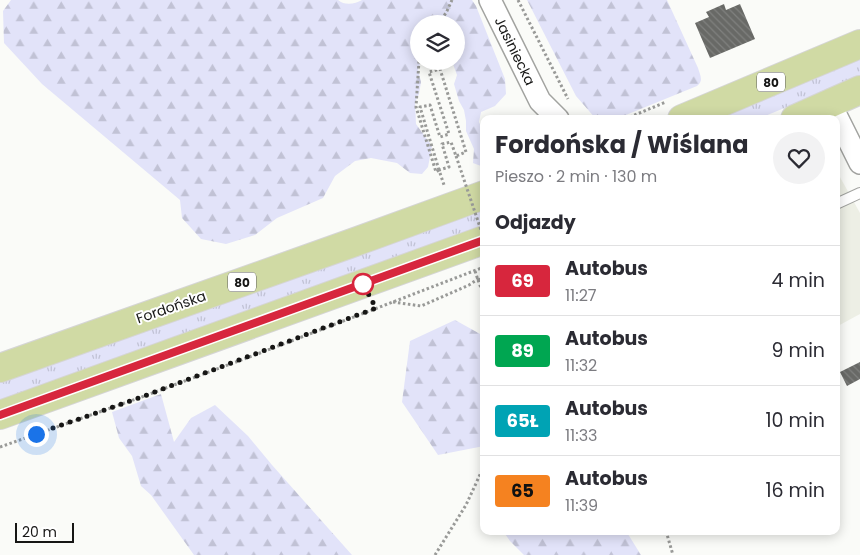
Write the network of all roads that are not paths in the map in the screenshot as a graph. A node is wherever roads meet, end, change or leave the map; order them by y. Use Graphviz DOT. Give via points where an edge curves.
graph roads {
  1 [pos="490,0"];
  2 [pos="860,44"];
  3 [pos="860,90"];
  4 [pos="830,104"];
  5 [pos="541,110"];
  6 [pos="564,111"];
  7 [pos="691,115"];
  8 [pos="804,115"];
  9 [pos="836,115"];
  10 [pos="840,124"];
  11 [pos="860,163"];
  12 [pos="860,194"];
  13 [pos="480,196"];
  14 [pos="840,202"];
  15 [pos="480,240"];
  16 [pos="0,368"];
  17 [pos="0,415"];
  1 -- 5 [label="street, Jasiniecka"];
  2 -- 7 [label="main road, 80"];
  3 -- 4 [label="main road"];
  4 -- 8 [label="main road"];
  4 -- 9 [label="street"];
  5 -- 6 [label="street, Jasiniecka"];
  10 -- 11 [label="street"];
  12 -- 14 [label="lane"];
  13 -- 16 [label="main road, Fordońska / 80"];
  15 -- 17 [label="main road"];
}
